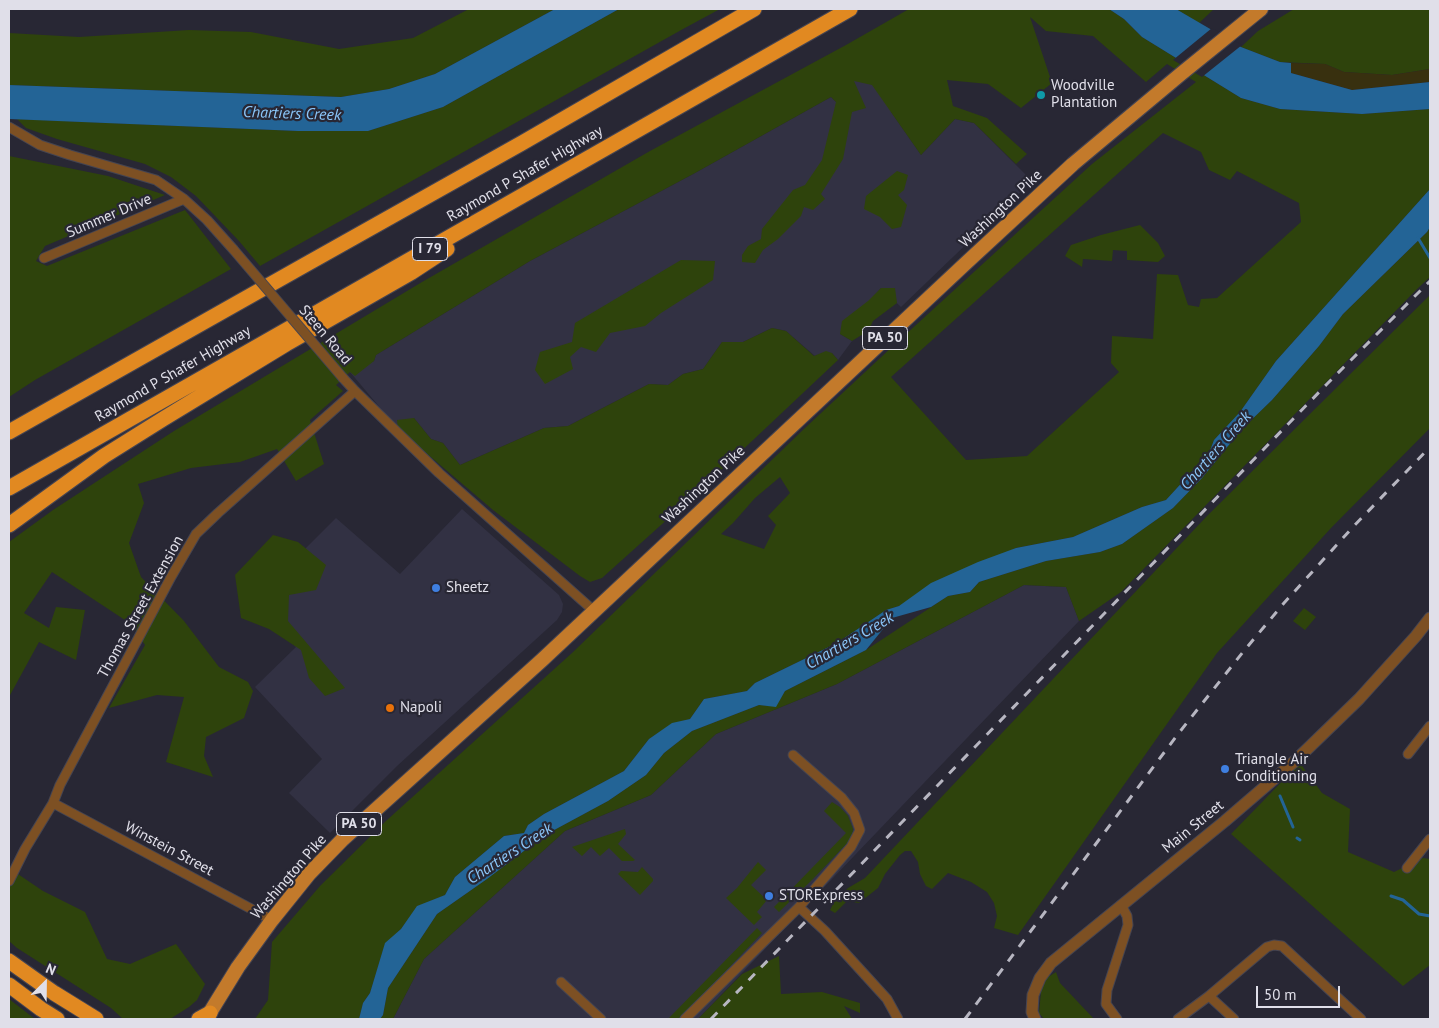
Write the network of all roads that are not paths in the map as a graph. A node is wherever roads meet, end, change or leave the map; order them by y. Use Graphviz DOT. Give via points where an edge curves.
graph roads {
  1 [pos="754,9"];
  2 [pos="850,9"];
  3 [pos="1261,9"];
  4 [pos="9,128"];
  5 [pos="557,176"];
  6 [pos="184,200"];
  7 [pos="44,258"];
  8 [pos="355,391"];
  9 [pos="9,432"];
  10 [pos="9,488"];
  11 [pos="9,525"];
  12 [pos="594,611"];
  13 [pos="1430,618"];
  14 [pos="1430,726"];
  15 [pos="793,754"];
  16 [pos="1408,754"];
  17 [pos="53,803"];
  18 [pos="1430,839"];
  19 [pos="1407,868"];
  20 [pos="9,881"];
  21 [pos="1121,905"];
  22 [pos="799,907"];
  23 [pos="272,920"];
  24 [pos="9,961"];
  25 [pos="561,982"];
  26 [pos="9,986"];
  27 [pos="1209,996"];
  28 [pos="205,1017"];
  29 [pos="57,1019"];
  30 [pos="96,1019"];
  31 [pos="601,1019"];
  32 [pos="685,1019"];
  33 [pos="898,1019"];
  34 [pos="1034,1019"];
  35 [pos="1117,1019"];
  36 [pos="1178,1019"];
  37 [pos="1234,1019"];
  38 [pos="1361,1019"];
  1 -- 9 [label="highway, Raymond P Shafer Highway" via="522,144"];
  2 -- 5 [label="highway, Raymond P Shafer Highway / I 79"];
  3 -- 12 [label="main road, Washington Pike / PA 50" via="1062,175"];
  4 -- 6 [label="street, Steen Road" via="40,145 156,180"];
  5 -- 10 [label="highway, Raymond P Shafer Highway / I 79"];
  5 -- 11 [label="highway" via="412,272 286,344 111,452"];
  6 -- 7 [label="street, Summer Drive"];
  6 -- 8 [label="street, Steen Road, bridge" via="233,249"];
  8 -- 12 [label="street, Steen Road" via="439,473"];
  8 -- 17 [label="street, Thomas Street Extension" via="196,534 166,585"];
  12 -- 23 [label="main road, Washington Pike / PA 50" via="342,840"];
  13 -- 21 [label="street, Main Street" via="1359,699 1296,760"];
  14 -- 16 [label="street"];
  15 -- 22 [label="street" via="842,798 854,813 860,830 851,847"];
  17 -- 20 [label="street, Thomas Street Extension"];
  17 -- 23 [label="street, Winstein Street"];
  18 -- 19 [label="street"];
  21 -- 34 [label="street, Main Street" via="1050,963 1033,995"];
  21 -- 35 [label="street" via="1128,925 1107,990 1106,1004"];
  22 -- 32 [label="street"];
  22 -- 33 [label="street" via="887,999"];
  23 -- 28 [label="main road, Washington Pike / PA 50"];
  24 -- 30 [label="highway"];
  25 -- 31 [label="street"];
  26 -- 29 [label="highway"];
  27 -- 36 [label="street"];
  27 -- 37 [label="street"];
  27 -- 38 [label="street" via="1267,947 1282,946"];
}
